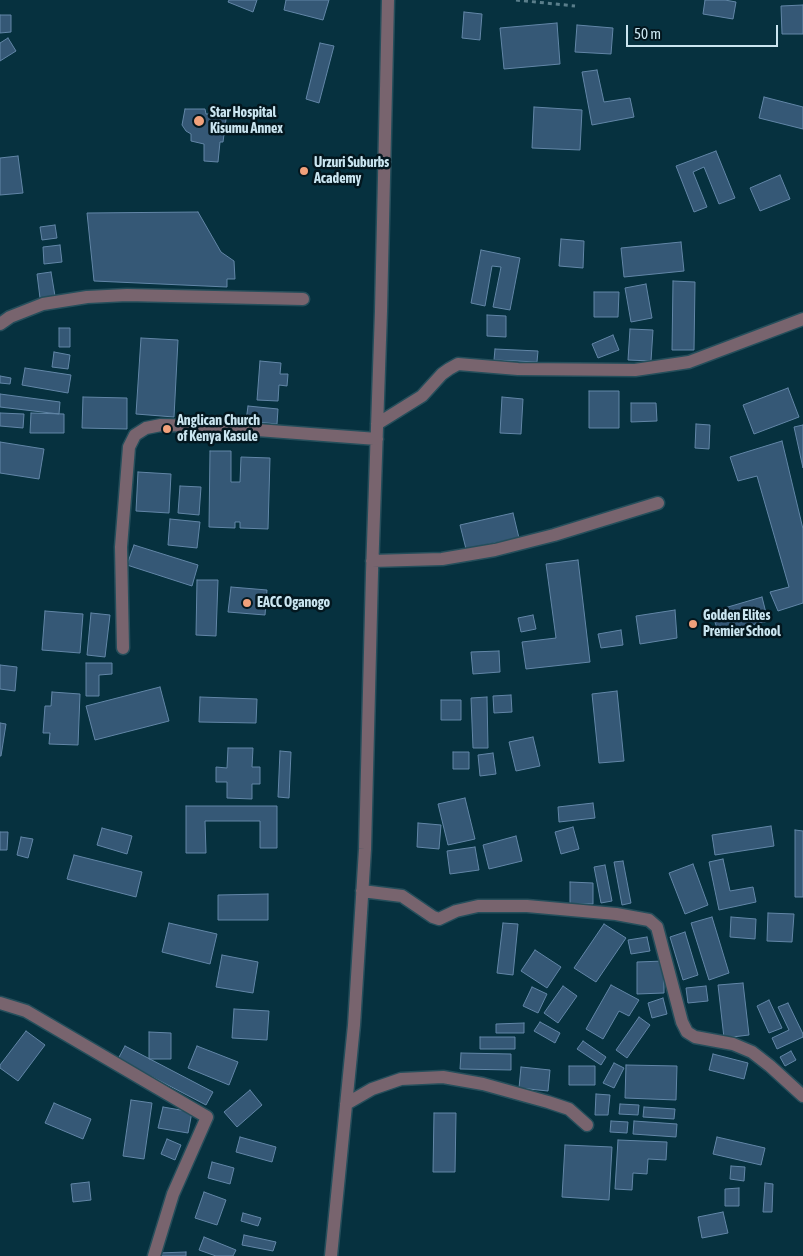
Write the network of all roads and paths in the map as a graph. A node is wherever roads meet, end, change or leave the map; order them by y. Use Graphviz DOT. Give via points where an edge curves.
graph roads {
  1 [pos="388,0"];
  2 [pos="516,0"];
  3 [pos="575,6"];
  4 [pos="303,299"];
  5 [pos="803,319"];
  6 [pos="0,324"];
  7 [pos="378,424"];
  8 [pos="377,439"];
  9 [pos="658,502"];
  10 [pos="372,561"];
  11 [pos="123,648"];
  12 [pos="362,891"];
  13 [pos="0,1003"];
  14 [pos="803,1096"];
  15 [pos="346,1104"];
  16 [pos="587,1125"];
  17 [pos="154,1256"];
  18 [pos="331,1256"];
  1 -- 7 [label="street"];
  2 -- 3 [label="path"];
  4 -- 6 [label="street" via="87,297 43,304"];
  5 -- 7 [label="street" via="689,362 635,370 518,369 458,364 442,374 422,396"];
  7 -- 8 [label="street"];
  8 -- 10 [label="street"];
  8 -- 11 [label="street" via="161,425 146,428 135,435 129,447 121,546"];
  9 -- 10 [label="street" via="495,550 442,559"];
  10 -- 12 [label="street"];
  12 -- 14 [label="street" via="402,896 439,919 478,906 527,906 648,920 657,927 687,1032 752,1052"];
  12 -- 15 [label="street"];
  13 -- 17 [label="street" via="26,1011 207,1117 173,1194"];
  15 -- 16 [label="street" via="372,1089 401,1079 443,1077 483,1084 569,1109"];
  15 -- 18 [label="street"];
}
